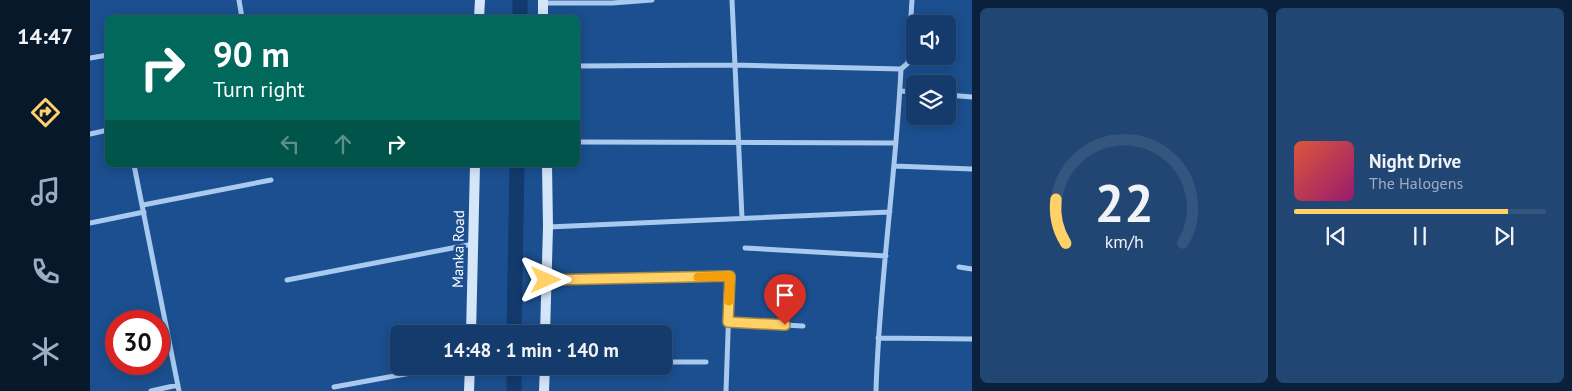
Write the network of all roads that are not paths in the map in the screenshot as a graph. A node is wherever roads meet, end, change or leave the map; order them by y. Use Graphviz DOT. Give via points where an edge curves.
graph roads {
  1 [pos="239,0"];
  2 [pos="480,0"];
  3 [pos="652,0"];
  4 [pos="732,0"];
  5 [pos="912,0"];
  6 [pos="542,2"];
  7 [pos="242,15"];
  8 [pos="479,15"];
  9 [pos="543,15"];
  10 [pos="105,56"];
  11 [pos="90,58"];
  12 [pos="734,65"];
  13 [pos="580,66"];
  14 [pos="901,69"];
  15 [pos="900,91"];
  16 [pos="906,91"];
  17 [pos="956,96"];
  18 [pos="972,97"];
  19 [pos="105,131"];
  20 [pos="90,134"];
  21 [pos="580,142"];
  22 [pos="738,142"];
  23 [pos="896,143"];
  24 [pos="894,166"];
  25 [pos="134,167"];
  26 [pos="475,167"];
  27 [pos="546,167"];
  28 [pos="972,169"];
  29 [pos="272,180"];
  30 [pos="143,205"];
  31 [pos="144,212"];
  32 [pos="890,212"];
  33 [pos="742,218"];
  34 [pos="90,223"];
  35 [pos="548,227"];
  36 [pos="473,244"];
  37 [pos="744,248"];
  38 [pos="886,256"];
  39 [pos="959,267"];
  40 [pos="972,269"];
  41 [pos="286,280"];
  42 [pos="546,280"];
  43 [pos="728,322"];
  44 [pos="471,325"];
  45 [pos="545,325"];
  46 [pos="803,326"];
  47 [pos="878,338"];
  48 [pos="972,339"];
  49 [pos="672,362"];
  50 [pos="706,362"];
  51 [pos="400,375"];
  52 [pos="470,375"];
  53 [pos="544,375"];
  54 [pos="334,387"];
  55 [pos="179,388"];
  56 [pos="151,391"];
  57 [pos="470,391"];
  58 [pos="544,391"];
  59 [pos="726,391"];
  60 [pos="876,391"];
  1 -- 7 [label="street"];
  2 -- 8 [label="main road"];
  3 -- 6 [label="street"];
  4 -- 12 [label="street"];
  5 -- 14 [label="street" via="908,63"];
  6 -- 9 [label="main road"];
  10 -- 11 [label="street"];
  12 -- 13 [label="street"];
  12 -- 14 [label="street"];
  12 -- 22 [label="street"];
  14 -- 15 [label="street"];
  15 -- 16 [label="street"];
  15 -- 23 [label="street"];
  17 -- 18 [label="street"];
  19 -- 20 [label="street"];
  21 -- 22 [label="street"];
  22 -- 23 [label="street"];
  22 -- 33 [label="street"];
  23 -- 24 [label="street"];
  24 -- 28 [label="street"];
  24 -- 32 [label="street"];
  25 -- 30 [label="street"];
  26 -- 36 [label="main road, Manka Road"];
  27 -- 35 [label="main road"];
  29 -- 30 [label="street"];
  30 -- 31 [label="street"];
  31 -- 34 [label="street"];
  31 -- 55 [label="street"];
  32 -- 33 [label="street"];
  32 -- 38 [label="street"];
  33 -- 35 [label="street"];
  35 -- 42 [label="main road"];
  36 -- 41 [label="street"];
  36 -- 44 [label="main road, Manka Road"];
  37 -- 38 [label="street"];
  38 -- 47 [label="street"];
  39 -- 40 [label="street"];
  42 -- 43 [label="street" via="730,276"];
  42 -- 45 [label="main road"];
  43 -- 46 [label="street"];
  43 -- 59 [label="street"];
  47 -- 48 [label="street"];
  47 -- 60 [label="street"];
  49 -- 50 [label="street"];
  51 -- 54 [label="street"];
  52 -- 57 [label="main road"];
  53 -- 58 [label="main road"];
  55 -- 56 [label="street"];
}
